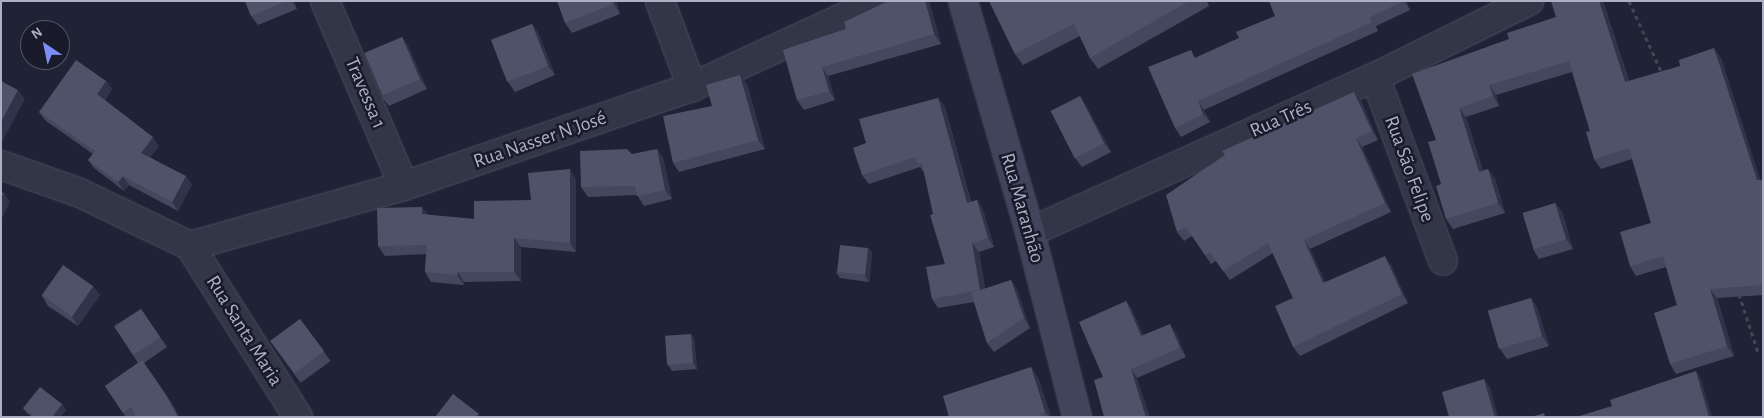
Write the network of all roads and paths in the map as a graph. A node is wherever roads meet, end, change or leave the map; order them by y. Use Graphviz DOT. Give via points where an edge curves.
graph roads {
  1 [pos="325,1"];
  2 [pos="660,1"];
  3 [pos="878,1"];
  4 [pos="963,1"];
  5 [pos="1529,1"];
  6 [pos="1629,1"];
  7 [pos="1375,77"];
  8 [pos="1665,80"];
  9 [pos="692,87"];
  10 [pos="1,165"];
  11 [pos="404,186"];
  12 [pos="1030,232"];
  13 [pos="190,246"];
  14 [pos="1443,262"];
  15 [pos="1737,286"];
  16 [pos="1758,352"];
  17 [pos="298,417"];
  18 [pos="1077,417"];
  1 -- 11 [label="street, Travessa 1"];
  2 -- 9 [label="street"];
  3 -- 9 [label="street, Rua Nasser N José"];
  4 -- 12 [label="street, Rua Maranhão"];
  5 -- 7 [label="street, Rua Três"];
  6 -- 8 [label="path"];
  7 -- 12 [label="street, Rua Três"];
  7 -- 14 [label="street, Rua São Felipe"];
  9 -- 11 [label="street, Rua Nasser N José"];
  10 -- 13 [label="street" via="80,193"];
  11 -- 13 [label="street, Rua Nasser N José"];
  12 -- 18 [label="street, Rua Maranhão"];
  13 -- 17 [label="street, Rua Santa Maria"];
  15 -- 16 [label="path"];
}
